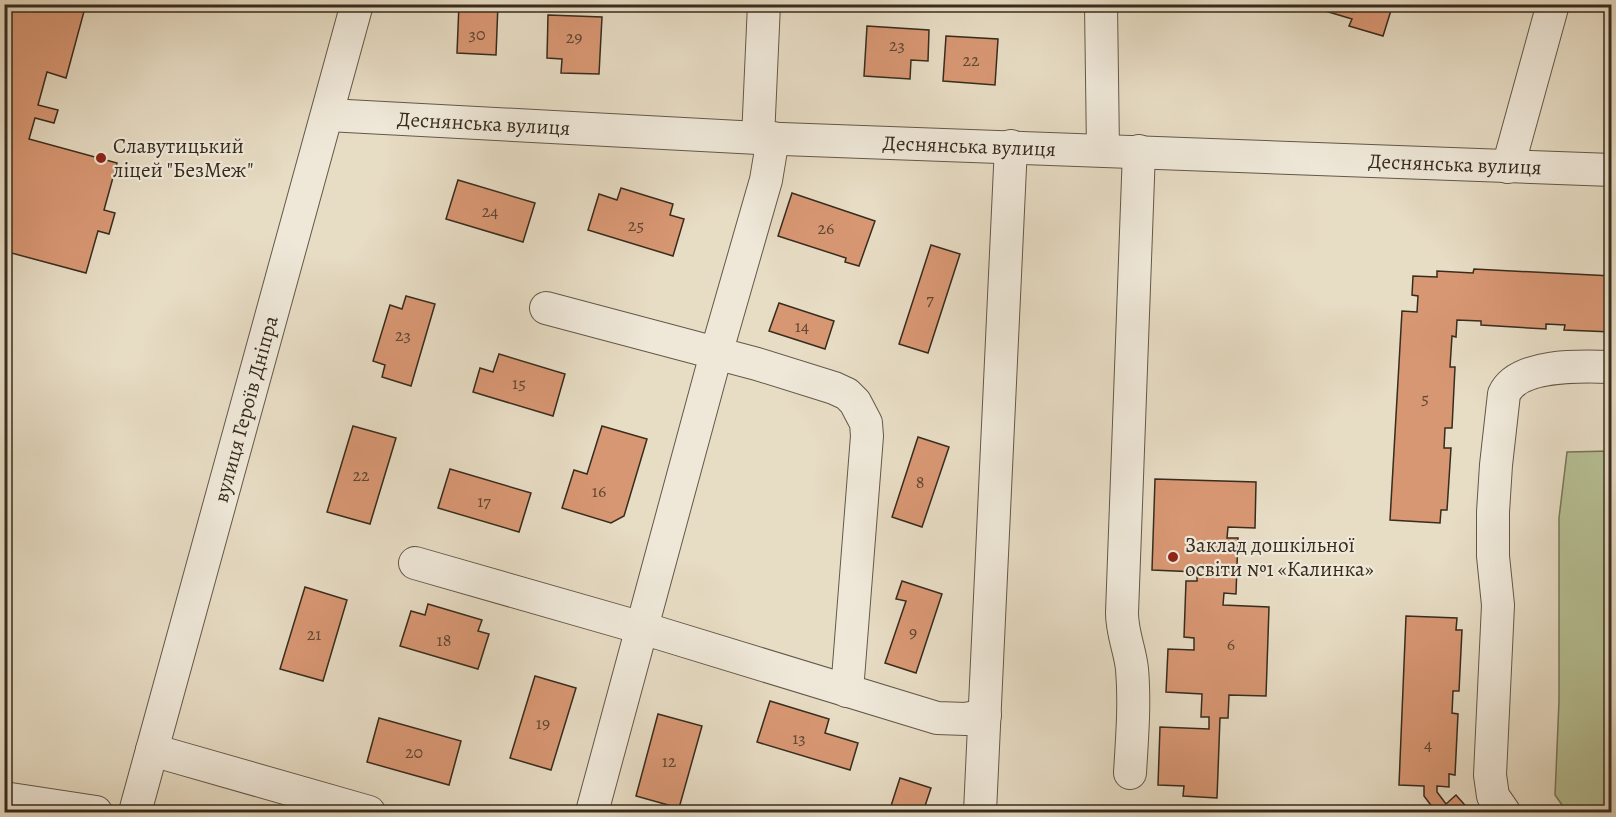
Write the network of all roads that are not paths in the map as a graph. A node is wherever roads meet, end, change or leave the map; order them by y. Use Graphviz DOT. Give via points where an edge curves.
graph roads {
  1 [pos="357,4"];
  2 [pos="764,4"];
  3 [pos="1101,4"];
  4 [pos="1553,4"];
  5 [pos="328,115"];
  6 [pos="766,138"];
  7 [pos="1011,146"];
  8 [pos="1102,150"];
  9 [pos="1139,151"];
  10 [pos="1508,167"];
  11 [pos="1611,170"];
  12 [pos="546,308"];
  13 [pos="717,354"];
  14 [pos="1611,367"];
  15 [pos="415,563"];
  16 [pos="642,627"];
  17 [pos="847,691"];
  18 [pos="985,716"];
  19 [pos="152,750"];
  20 [pos="1130,773"];
  21 [pos="4,798"];
  22 [pos="96,813"];
  23 [pos="135,813"];
  24 [pos="369,813"];
  25 [pos="592,813"];
  26 [pos="980,813"];
  27 [pos="1504,813"];
  1 -- 5 [label="street, вулиця Героїв Дніпра"];
  2 -- 6 [label="street"];
  3 -- 8 [label="street"];
  4 -- 10 [label="street"];
  5 -- 6 [label="street, Деснянська вулиця"];
  5 -- 19 [label="street, вулиця Героїв Дніпра"];
  6 -- 7 [label="street, Деснянська вулиця"];
  6 -- 13 [label="street" via="766,180"];
  7 -- 8 [label="street, Деснянська вулиця"];
  7 -- 18 [label="street"];
  8 -- 9 [label="street, Деснянська вулиця"];
  9 -- 10 [label="street, Деснянська вулиця"];
  9 -- 20 [label="street" via="1122,613 1133,680"];
  10 -- 11 [label="street, Деснянська вулиця"];
  12 -- 13 [label="street"];
  13 -- 16 [label="street"];
  13 -- 17 [label="street" via="841,391 855,402 866,423"];
  14 -- 27 [label="street" via="1556,368 1529,374 1507,387 1504,394 1493,512 1498,605 1490,775 1493,796"];
  15 -- 16 [label="street"];
  16 -- 17 [label="street"];
  16 -- 25 [label="street"];
  17 -- 18 [label="street" via="937,718"];
  18 -- 26 [label="street"];
  19 -- 23 [label="street, вулиця Героїв Дніпра"];
  19 -- 24 [label="street"];
  21 -- 22 [label="street"];
}
